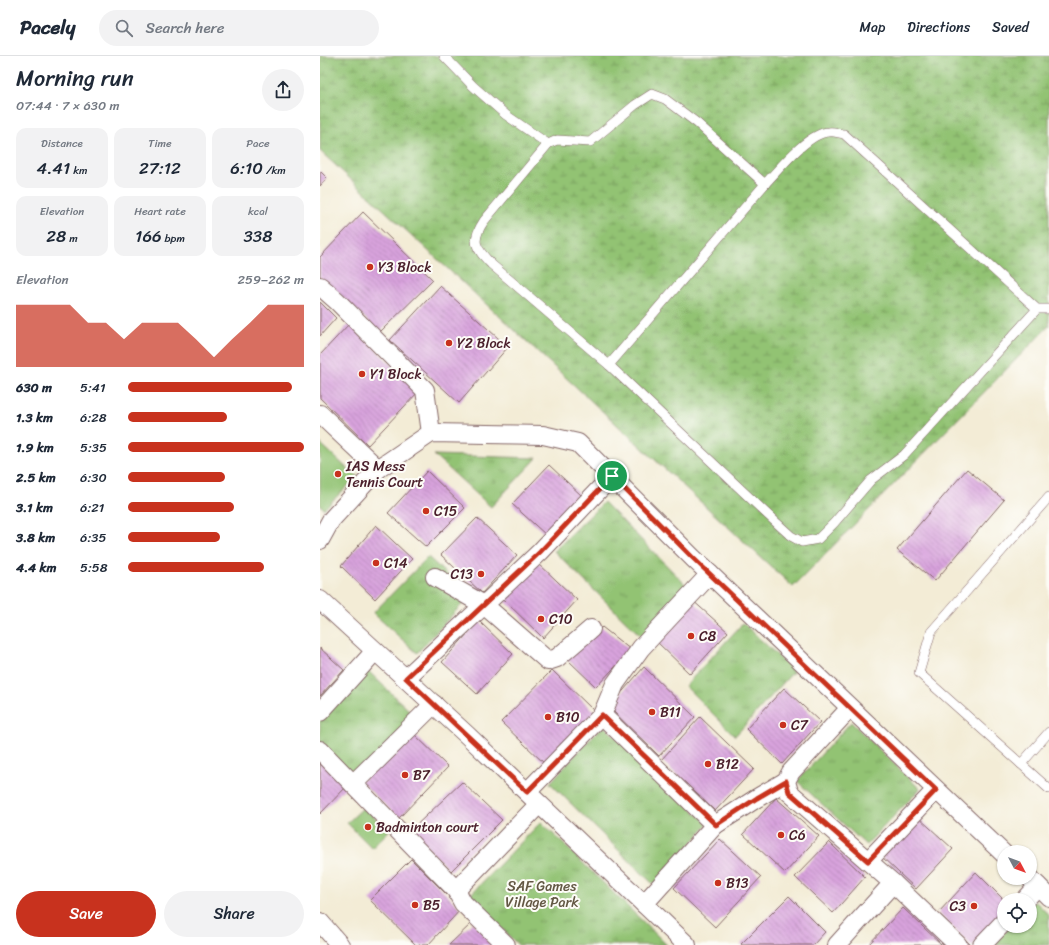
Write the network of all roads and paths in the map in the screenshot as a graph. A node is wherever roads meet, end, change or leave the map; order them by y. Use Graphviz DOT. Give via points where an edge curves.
graph roads {
  1 [pos="444,56"];
  2 [pos="548,144"];
  3 [pos="765,184"];
  4 [pos="320,286"];
  5 [pos="1037,309"];
  6 [pos="1049,309"];
  7 [pos="609,365"];
  8 [pos="320,414"];
  9 [pos="432,433"];
  10 [pos="378,469"];
  11 [pos="612,476"];
  12 [pos="1049,497"];
  13 [pos="320,540"];
  14 [pos="710,574"];
  15 [pos="435,577"];
  16 [pos="320,602"];
  17 [pos="484,605"];
  18 [pos="591,629"];
  19 [pos="375,651"];
  20 [pos="406,678"];
  21 [pos="434,704"];
  22 [pos="850,708"];
  23 [pos="320,712"];
  24 [pos="602,715"];
  25 [pos="1049,732"];
  26 [pos="320,750"];
  27 [pos="1021,764"];
  28 [pos="786,781"];
  29 [pos="353,784"];
  30 [pos="1049,789"];
  31 [pos="936,790"];
  32 [pos="533,798"];
  33 [pos="716,825"];
  34 [pos="997,847"];
  35 [pos="868,861"];
  36 [pos="893,883"];
  37 [pos="456,890"];
  38 [pos="644,904"];
  39 [pos="320,922"];
  40 [pos="997,929"];
  41 [pos="846,942"];
  42 [pos="340,945"];
  43 [pos="506,945"];
  44 [pos="687,945"];
  45 [pos="958,945"];
  46 [pos="982,945"];
  1 -- 2 [label="lane" via="506,115"];
  2 -- 3 [label="lane" via="557,140 590,142 652,94 665,99 697,124"];
  2 -- 7 [label="lane" via="477,231 475,242 491,264"];
  3 -- 5 [label="lane" via="789,157 814,136 828,131 844,134"];
  3 -- 7 [label="lane"];
  4 -- 9 [label="street" via="425,390"];
  5 -- 6 [label="lane"];
  5 -- 7 [label="lane" via="904,455 871,480 818,539 802,542 768,515"];
  8 -- 10 [label="street"];
  9 -- 10 [label="street"];
  9 -- 11 [label="street" via="543,435 578,443"];
  10 -- 13 [label="street" via="331,520"];
  11 -- 14 [label="street"];
  11 -- 17 [label="street" via="540,552"];
  12 -- 27 [label="lane" via="931,632 919,673"];
  14 -- 22 [label="street"];
  14 -- 24 [label="street" via="641,648 615,684"];
  15 -- 17 [label="street"];
  16 -- 19 [label="street"];
  17 -- 18 [label="street" via="548,661 557,658"];
  17 -- 20 [label="street"];
  19 -- 20 [label="street"];
  19 -- 23 [label="street"];
  20 -- 21 [label="street"];
  21 -- 29 [label="street"];
  21 -- 32 [label="street"];
  22 -- 28 [label="street" via="791,772"];
  22 -- 31 [label="street"];
  24 -- 32 [label="street"];
  24 -- 33 [label="street"];
  25 -- 27 [label="lane"];
  26 -- 29 [label="street"];
  27 -- 30 [label="lane"];
  28 -- 33 [label="street"];
  28 -- 35 [label="street" via="789,792"];
  29 -- 37 [label="street"];
  31 -- 34 [label="street"];
  31 -- 35 [label="street"];
  32 -- 37 [label="street"];
  32 -- 38 [label="street"];
  33 -- 38 [label="street"];
  35 -- 36 [label="street"];
  36 -- 41 [label="street"];
  36 -- 45 [label="street"];
  37 -- 43 [label="street" via="463,903"];
  38 -- 44 [label="street"];
  39 -- 42 [label="street"];
  40 -- 46 [label="street"];
}
